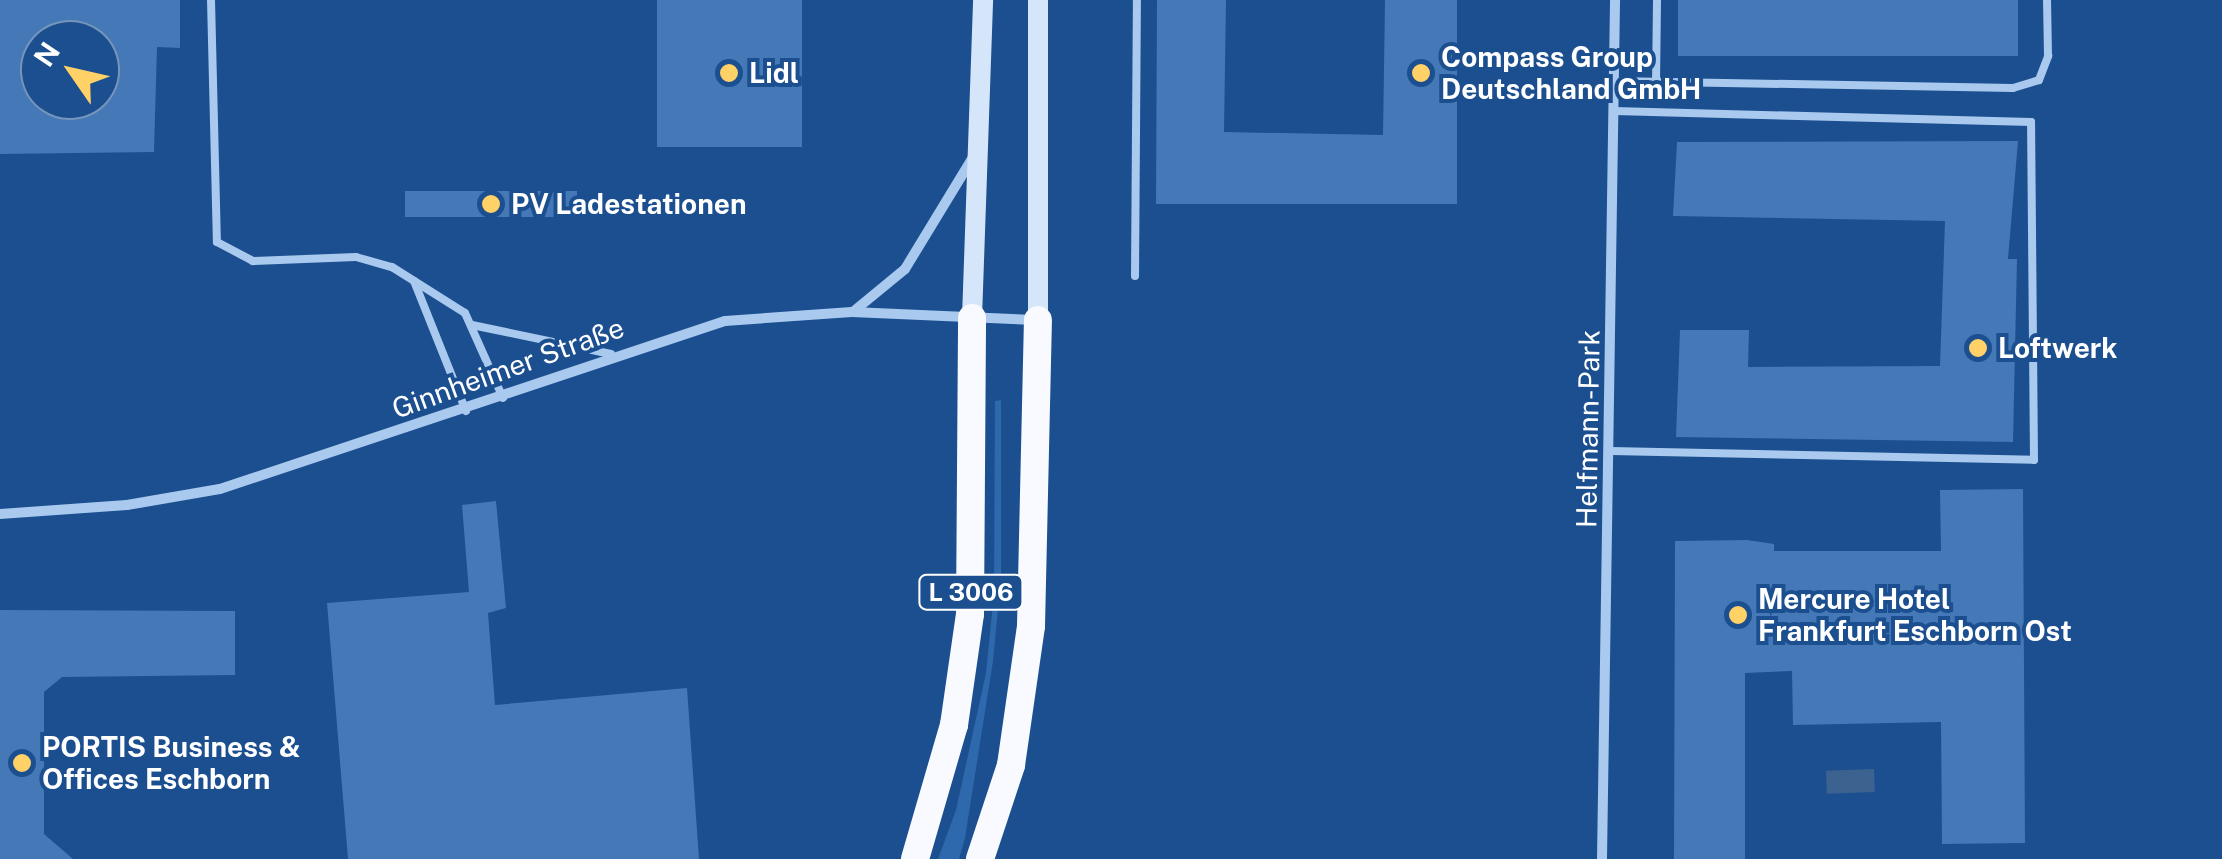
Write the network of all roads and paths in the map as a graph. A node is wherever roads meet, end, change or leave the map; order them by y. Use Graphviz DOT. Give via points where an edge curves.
graph roads {
  1 [pos="211,0"];
  2 [pos="983,0"];
  3 [pos="1038,0"];
  4 [pos="1138,0"];
  5 [pos="1615,0"];
  6 [pos="1657,0"];
  7 [pos="2047,0"];
  8 [pos="1614,82"];
  9 [pos="1656,83"];
  10 [pos="1614,111"];
  11 [pos="978,147"];
  12 [pos="1135,276"];
  13 [pos="412,278"];
  14 [pos="852,312"];
  15 [pos="972,318"];
  16 [pos="1038,320"];
  17 [pos="472,325"];
  18 [pos="611,354"];
  19 [pos="503,398"];
  20 [pos="466,410"];
  21 [pos="1611,451"];
  22 [pos="0,514"];
  23 [pos="915,859"];
  24 [pos="980,859"];
  25 [pos="1602,859"];
  1 -- 13 [label="lane" via="212,229 226,251 253,261 372,259"];
  2 -- 11 [label="main road, L 3006"];
  3 -- 16 [label="main road, L 3006"];
  4 -- 12 [label="lane"];
  5 -- 8 [label="street, Helfmann-Park"];
  6 -- 9 [label="lane"];
  7 -- 9 [label="lane" via="2048,56 2039,80 2013,88"];
  8 -- 9 [label="lane"];
  8 -- 10 [label="street, Helfmann-Park"];
  10 -- 21 [label="street, Helfmann-Park"];
  10 -- 21 [label="lane" via="2031,122 2034,460"];
  11 -- 14 [label="street" via="905,269"];
  11 -- 15 [label="main road, L 3006"];
  13 -- 17 [label="lane" via="456,304"];
  13 -- 20 [label="lane"];
  14 -- 15 [label="street, Ginnheimer Straße"];
  14 -- 18 [label="street, Ginnheimer Straße" via="725,320"];
  15 -- 16 [label="street, Ginnheimer Straße"];
  15 -- 23 [label="highway, L 3006" via="970,614 954,726"];
  16 -- 24 [label="highway, L 3006" via="1031,626 1011,765"];
  17 -- 18 [label="lane"];
  17 -- 19 [label="lane"];
  18 -- 19 [label="street, Ginnheimer Straße"];
  19 -- 20 [label="street, Ginnheimer Straße"];
  20 -- 22 [label="street, Ginnheimer Straße" via="220,489 127,505"];
  21 -- 25 [label="street, Helfmann-Park"];
}
